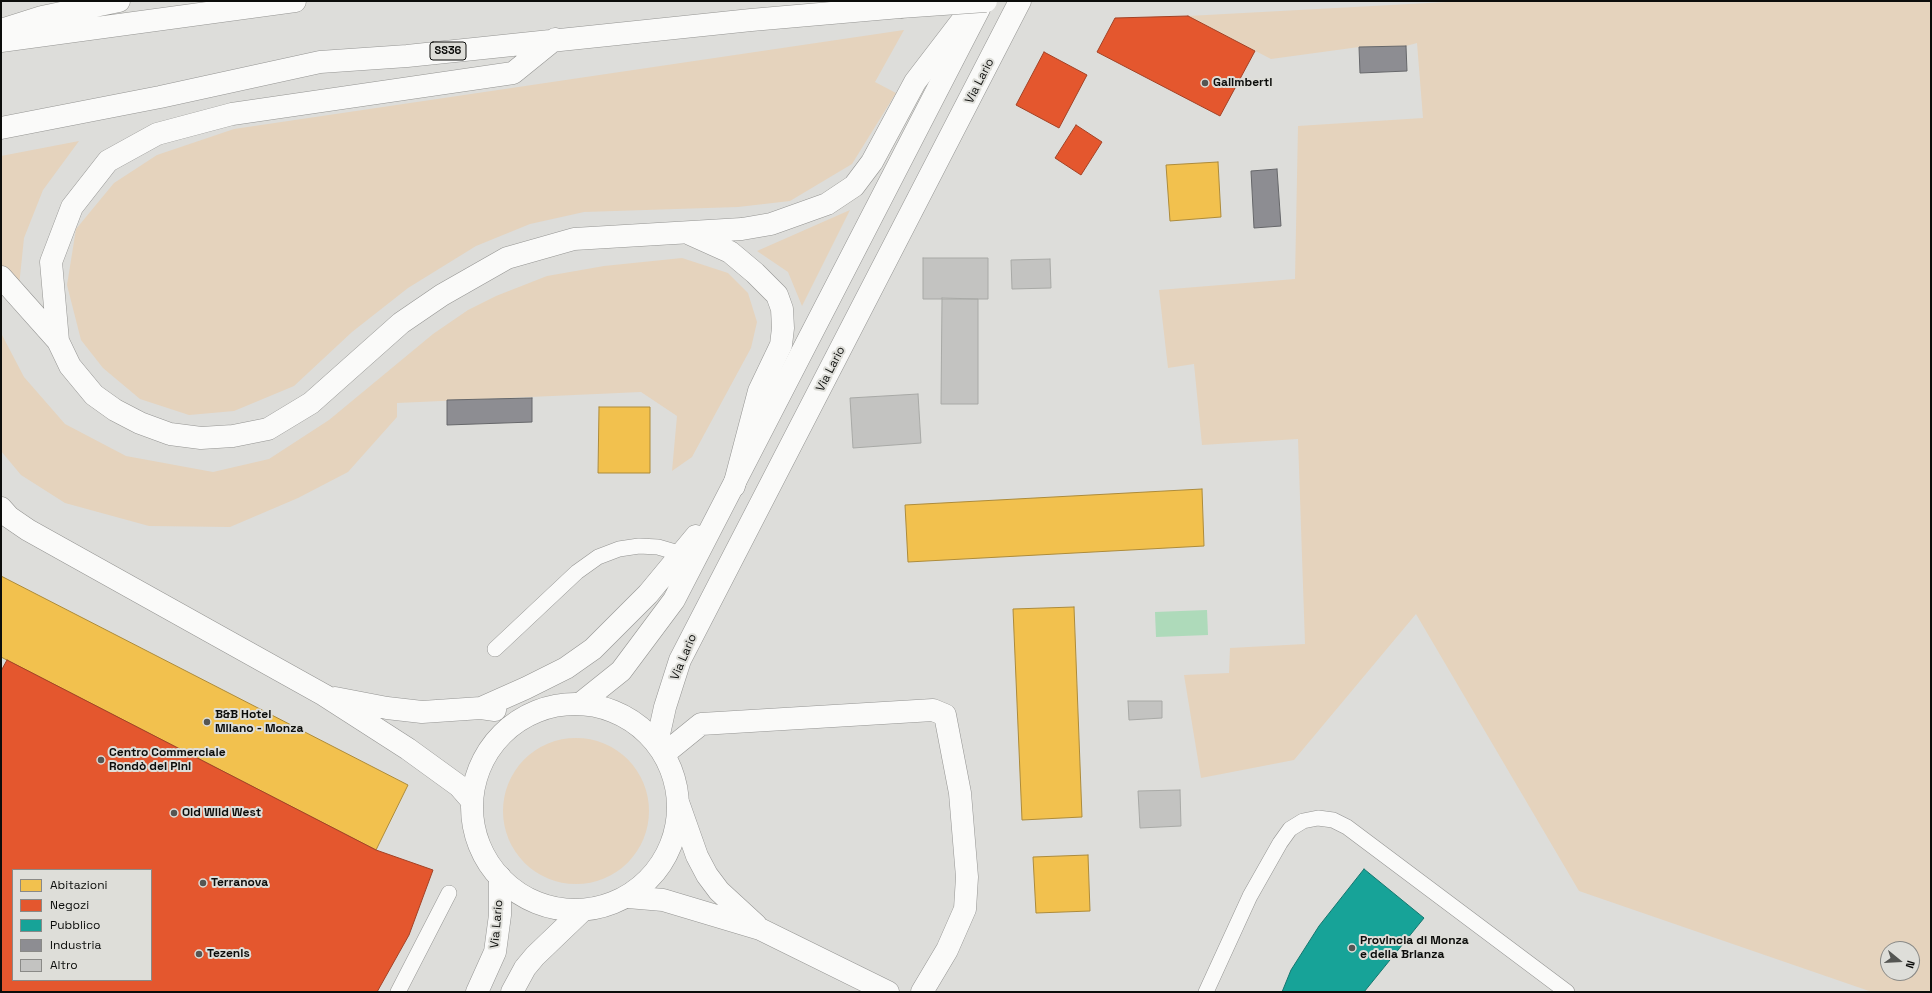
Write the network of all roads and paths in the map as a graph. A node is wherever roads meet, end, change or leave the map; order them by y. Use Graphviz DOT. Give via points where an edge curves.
graph roads {
  1 [pos="119,1"];
  2 [pos="295,1"];
  3 [pos="977,1"];
  4 [pos="984,1"];
  5 [pos="1020,1"];
  6 [pos="1,30"];
  7 [pos="556,39"];
  8 [pos="1,41"];
  9 [pos="1,128"];
  10 [pos="687,232"];
  11 [pos="1,277"];
  12 [pos="58,341"];
  13 [pos="734,486"];
  14 [pos="1,508"];
  15 [pos="1,523"];
  16 [pos="28,530"];
  17 [pos="682,554"];
  18 [pos="495,649"];
  19 [pos="324,695"];
  20 [pos="581,703"];
  21 [pos="481,708"];
  22 [pos="528,714"];
  23 [pos="661,748"];
  24 [pos="472,801"];
  25 [pos="678,805"];
  26 [pos="500,877"];
  27 [pos="449,893"];
  28 [pos="628,897"];
  29 [pos="582,910"];
  30 [pos="760,929"];
  31 [pos="398,992"];
  32 [pos="477,992"];
  33 [pos="512,992"];
  34 [pos="888,992"];
  35 [pos="922,992"];
  36 [pos="1206,992"];
  37 [pos="1567,992"];
  1 -- 6 [label="main road" via="42,17"];
  2 -- 8 [label="main road"];
  3 -- 10 [label="main road" via="915,82 872,162 854,186 827,204 771,224 742,229"];
  4 -- 7 [label="main road, SS36, bridge"];
  4 -- 13 [label="main road"];
  5 -- 23 [label="main road, Via Lario" via="680,660 665,707"];
  7 -- 9 [label="main road, SS36" via="407,56 320,62"];
  7 -- 12 [label="main road" via="513,73 232,114 157,134 108,161 72,207 51,262"];
  10 -- 12 [label="main road" via="574,239 507,258 442,294 401,323 311,403 268,429 233,436 201,438 170,434 115,410 94,395 70,366"];
  10 -- 13 [label="main road" via="730,252 777,295 782,309 781,345 760,391"];
  11 -- 12 [label="main road"];
  13 -- 17 [label="main road"];
  13 -- 20 [label="main road" via="674,600 621,671"];
  14 -- 16 [label="main road"];
  15 -- 16 [label="main road"];
  16 -- 19 [label="main road"];
  17 -- 18 [label="lane" via="658,547 639,546 619,549 598,557 577,572"];
  17 -- 21 [label="main road" via="648,594 593,649 566,668"];
  19 -- 21 [label="main road" via="387,708 422,712"];
  19 -- 24 [label="main road" via="408,749 459,786"];
  20 -- 22 [label="main road" via="557,705"];
  20 -- 23 [label="main road" via="610,709 636,722"];
  21 -- 22 [label="main road"];
  22 -- 24 [label="main road" via="500,736 480,766"];
  23 -- 25 [label="main road" via="675,778"];
  23 -- 35 [label="main road" via="701,724 933,710 944,715 960,793 967,877 965,909 947,950"];
  24 -- 26 [label="main road" via="473,822 478,842"];
  25 -- 28 [label="main road" via="674,836 661,864 645,885"];
  25 -- 30 [label="main road" via="697,856 707,874 719,892"];
  26 -- 29 [label="main road" via="517,892 537,903"];
  26 -- 32 [label="main road, Via Lario" via="500,915 495,952"];
  27 -- 31 [label="lane"];
  28 -- 29 [label="main road"];
  28 -- 30 [label="main road" via="663,900"];
  29 -- 33 [label="main road" via="535,956"];
  30 -- 34 [label="main road"];
  36 -- 37 [label="lane" via="1250,896 1280,843 1290,829 1303,821 1318,818 1334,820 1347,827"];
}
